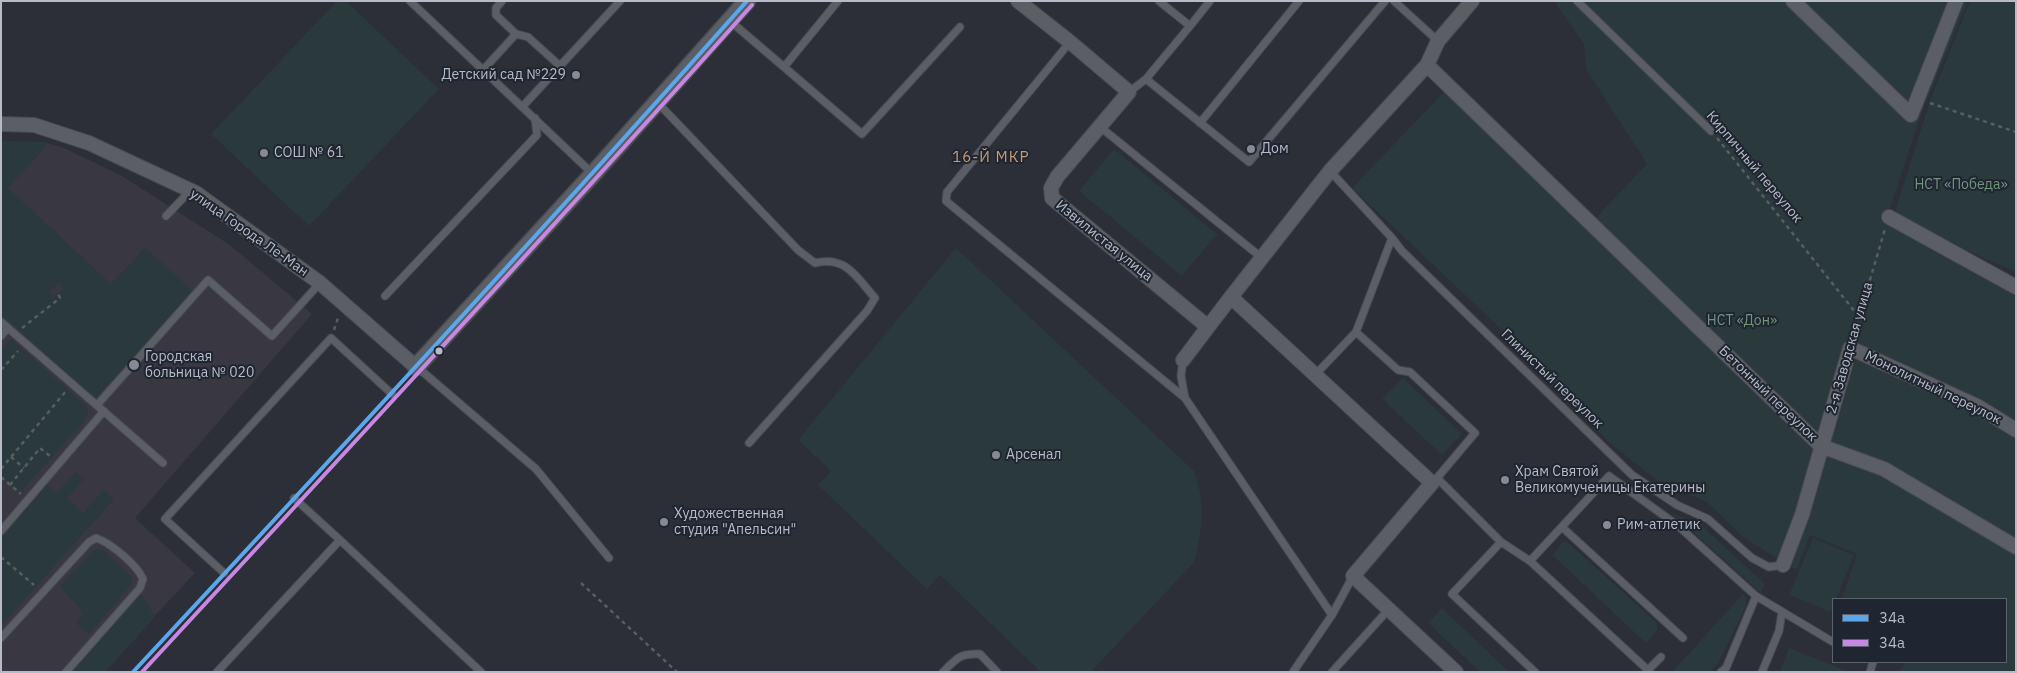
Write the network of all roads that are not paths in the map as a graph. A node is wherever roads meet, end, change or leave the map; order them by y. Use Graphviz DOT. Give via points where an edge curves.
graph roads {
  1 [pos="410,1"];
  2 [pos="502,1"];
  3 [pos="620,1"];
  4 [pos="747,1"];
  5 [pos="838,1"];
  6 [pos="1018,1"];
  7 [pos="1159,1"];
  8 [pos="1210,1"];
  9 [pos="1299,1"];
  10 [pos="1385,1"];
  11 [pos="1394,1"];
  12 [pos="1472,1"];
  13 [pos="1577,1"];
  14 [pos="1793,1"];
  15 [pos="1956,1"];
  16 [pos="730,21"];
  17 [pos="1190,26"];
  18 [pos="960,27"];
  19 [pos="516,34"];
  20 [pos="1438,41"];
  21 [pos="1070,42"];
  22 [pos="1427,65"];
  23 [pos="560,66"];
  24 [pos="784,67"];
  25 [pos="483,70"];
  26 [pos="1146,80"];
  27 [pos="1129,92"];
  28 [pos="657,102"];
  29 [pos="523,106"];
  30 [pos="535,118"];
  31 [pos="1200,123"];
  32 [pos="1,124"];
  33 [pos="1099,126"];
  34 [pos="1711,131"];
  35 [pos="1330,171"];
  36 [pos="593,174"];
  37 [pos="190,191"];
  38 [pos="166,216"];
  39 [pos="1888,217"];
  40 [pos="1392,238"];
  41 [pos="1262,258"];
  42 [pos="320,283"];
  43 [pos="2016,287"];
  44 [pos="385,296"];
  45 [pos="1231,297"];
  46 [pos="1,322"];
  47 [pos="1208,327"];
  48 [pos="11,331"];
  49 [pos="1356,332"];
  50 [pos="1,336"];
  51 [pos="1856,350"];
  52 [pos="1183,360"];
  53 [pos="416,367"];
  54 [pos="1315,375"];
  55 [pos="392,394"];
  56 [pos="1185,398"];
  57 [pos="97,405"];
  58 [pos="104,412"];
  59 [pos="2016,430"];
  60 [pos="749,442"];
  61 [pos="1821,446"];
  62 [pos="163,463"];
  63 [pos="1434,480"];
  64 [pos="294,498"];
  65 [pos="1562,527"];
  66 [pos="1,531"];
  67 [pos="340,540"];
  68 [pos="1501,542"];
  69 [pos="2016,547"];
  70 [pos="609,558"];
  71 [pos="1530,561"];
  72 [pos="1782,565"];
  73 [pos="224,573"];
  74 [pos="1353,576"];
  75 [pos="1756,596"];
  76 [pos="1389,609"];
  77 [pos="1782,612"];
  78 [pos="1332,615"];
  79 [pos="1,638"];
  80 [pos="1683,638"];
  81 [pos="1832,641"];
  82 [pos="1661,656"];
  83 [pos="1455,671"];
  84 [pos="1649,671"];
  85 [pos="66,672"];
  86 [pos="217,672"];
  87 [pos="482,672"];
  88 [pos="944,672"];
  89 [pos="998,672"];
  90 [pos="1293,672"];
  91 [pos="1332,672"];
  92 [pos="1535,672"];
  93 [pos="1721,672"];
  94 [pos="1762,672"];
  1 -- 25 [label="lane"];
  2 -- 19 [label="lane" via="496,8 496,15"];
  3 -- 23 [label="lane"];
  4 -- 16 [label="street"];
  5 -- 24 [label="lane"];
  6 -- 21 [label="street"];
  7 -- 17 [label="lane"];
  8 -- 17 [label="lane"];
  9 -- 31 [label="lane"];
  10 -- 31 [label="lane" via="1250,162"];
  11 -- 20 [label="lane"];
  12 -- 20 [label="street"];
  13 -- 34 [label="lane, Кирпичный переулок"];
  14 -- 15 [label="street" via="1912,115"];
  16 -- 24 [label="lane"];
  16 -- 28 [label="street"];
  17 -- 26 [label="lane"];
  18 -- 24 [label="lane" via="862,134"];
  19 -- 23 [label="lane" via="528,37"];
  19 -- 25 [label="lane"];
  20 -- 22 [label="street"];
  21 -- 27 [label="street"];
  21 -- 56 [label="lane" via="947,192 946,201"];
  22 -- 35 [label="street"];
  22 -- 61 [label="street, Бетонный переулок"];
  23 -- 29 [label="lane"];
  25 -- 29 [label="lane"];
  26 -- 27 [label="lane"];
  26 -- 31 [label="lane"];
  27 -- 33 [label="street, Извилистая улица"];
  28 -- 36 [label="street"];
  28 -- 60 [label="lane" via="798,250 815,263 828,260 846,265 876,298 867,312"];
  29 -- 30 [label="lane"];
  30 -- 36 [label="lane"];
  30 -- 44 [label="lane" via="537,135"];
  32 -- 37 [label="street, улица Города Ле-Ман" via="34,125 88,143"];
  33 -- 41 [label="lane"];
  33 -- 47 [label="street, Извилистая улица" via="1057,176 1051,188 1052,198"];
  35 -- 40 [label="lane, Глинистый переулок"];
  35 -- 41 [label="street"];
  36 -- 53 [label="street"];
  37 -- 38 [label="lane"];
  37 -- 42 [label="street, улица Города Ле-Ман"];
  39 -- 43 [label="street"];
  40 -- 49 [label="lane"];
  40 -- 72 [label="lane, Глинистый переулок" via="1632,476 1677,505 1708,519 1752,558 1770,567"];
  41 -- 45 [label="street"];
  42 -- 53 [label="street, улица Города Ле-Ман"];
  42 -- 57 [label="lane" via="272,336 208,280"];
  45 -- 47 [label="street"];
  45 -- 54 [label="street"];
  46 -- 48 [label="lane"];
  47 -- 52 [label="street"];
  48 -- 50 [label="lane"];
  48 -- 57 [label="lane"];
  49 -- 54 [label="lane"];
  49 -- 63 [label="lane" via="1398,370 1410,372 1474,433"];
  51 -- 59 [label="street, Монолитный переулок" via="1977,406"];
  51 -- 61 [label="street, 2-я Заводская улица"];
  52 -- 56 [label="lane" via="1181,376"];
  53 -- 70 [label="lane" via="536,469"];
  54 -- 63 [label="street"];
  55 -- 73 [label="lane" via="331,338 165,520"];
  56 -- 78 [label="lane"];
  57 -- 58 [label="lane"];
  58 -- 62 [label="lane"];
  58 -- 66 [label="lane"];
  61 -- 69 [label="street, Бетонный переулок" via="1884,469"];
  61 -- 72 [label="street, 2-я Заводская улица" via="1802,514"];
  63 -- 68 [label="lane"];
  63 -- 74 [label="street"];
  64 -- 67 [label="lane"];
  65 -- 71 [label="lane"];
  65 -- 75 [label="lane" via="1609,476 1677,525"];
  65 -- 80 [label="lane"];
  67 -- 86 [label="lane"];
  67 -- 87 [label="lane"];
  68 -- 71 [label="lane"];
  68 -- 92 [label="lane" via="1452,594"];
  71 -- 84 [label="lane"];
  74 -- 76 [label="street"];
  74 -- 78 [label="lane"];
  75 -- 77 [label="lane"];
  75 -- 93 [label="lane" via="1726,668"];
  76 -- 83 [label="street"];
  76 -- 91 [label="lane"];
  77 -- 81 [label="lane"];
  77 -- 94 [label="lane" via="1779,631"];
  78 -- 90 [label="lane"];
  79 -- 85 [label="lane" via="89,542 96,538 104,540 139,571 143,579 140,588"];
  82 -- 84 [label="lane"];
  88 -- 89 [label="lane" via="966,653 980,654"];
}
